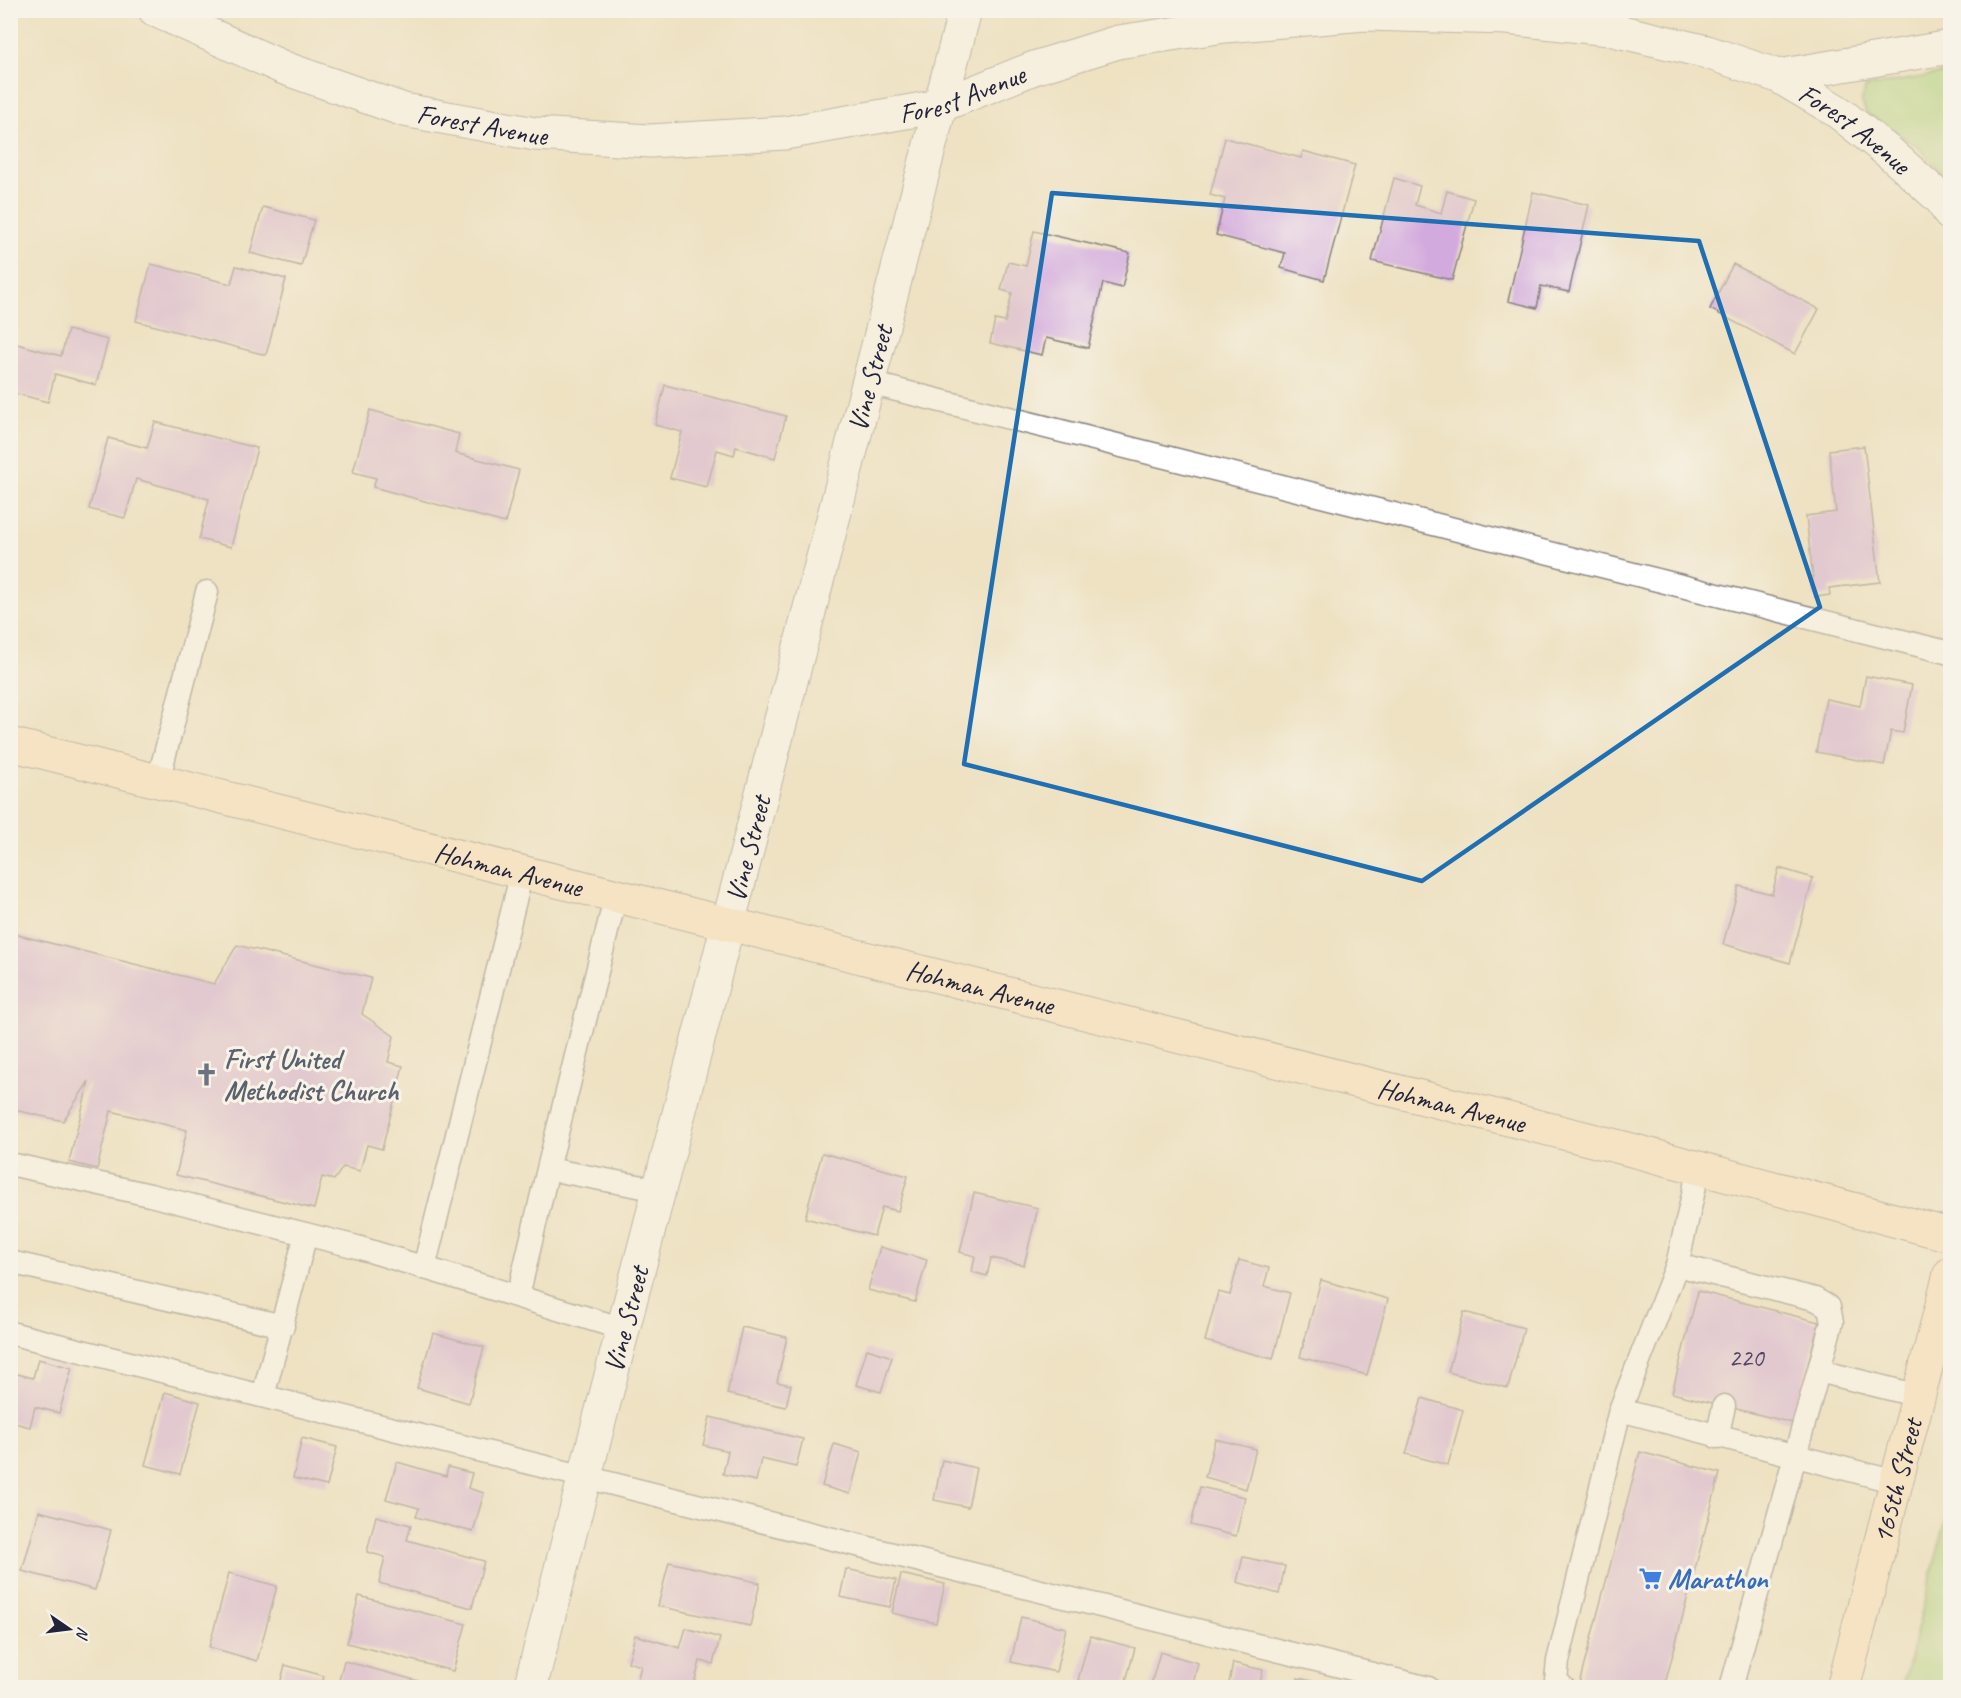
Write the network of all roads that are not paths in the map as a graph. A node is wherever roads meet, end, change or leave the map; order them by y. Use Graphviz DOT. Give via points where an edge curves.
graph roads {
  1 [pos="155,10"];
  2 [pos="965,10"];
  3 [pos="1950,47"];
  4 [pos="1778,76"];
  5 [pos="940,106"];
  6 [pos="1950,214"];
  7 [pos="869,383"];
  8 [pos="207,592"];
  9 [pos="1950,653"];
  10 [pos="10,744"];
  11 [pos="159,781"];
  12 [pos="522,872"];
  13 [pos="616,895"];
  14 [pos="729,924"];
  15 [pos="10,1164"];
  16 [pos="548,1168"];
  17 [pos="1699,1168"];
  18 [pos="659,1190"];
  19 [pos="306,1234"];
  20 [pos="1950,1235"];
  21 [pos="10,1262"];
  22 [pos="1677,1265"];
  23 [pos="424,1268"];
  24 [pos="1950,1274"];
  25 [pos="518,1296"];
  26 [pos="283,1326"];
  27 [pos="623,1329"];
  28 [pos="10,1333"];
  29 [pos="1819,1371"];
  30 [pos="262,1396"];
  31 [pos="1918,1396"];
  32 [pos="1724,1406"];
  33 [pos="1620,1410"];
  34 [pos="1717,1437"];
  35 [pos="1795,1458"];
  36 [pos="585,1476"];
  37 [pos="1896,1482"];
  38 [pos="530,1688"];
  39 [pos="1428,1688"];
  40 [pos="1564,1688"];
  41 [pos="1731,1688"];
  42 [pos="1843,1688"];
  1 -- 5 [label="street, Forest Avenue" via="284,68 404,110 535,134 650,141 785,133"];
  2 -- 5 [label="street, Vine Street"];
  3 -- 4 [label="street, Forest Avenue"];
  4 -- 5 [label="street, Forest Avenue" via="1707,52 1609,29 1507,18 1365,14 1225,26 1118,42 1034,68"];
  4 -- 6 [label="street, Forest Avenue" via="1836,111 1891,154 1942,200"];
  5 -- 7 [label="street, Vine Street"];
  7 -- 9 [label="lane"];
  7 -- 14 [label="street, Vine Street"];
  8 -- 11 [label="lane"];
  10 -- 11 [label="main road, Hohman Avenue"];
  11 -- 12 [label="main road, Hohman Avenue"];
  12 -- 13 [label="main road, Hohman Avenue"];
  12 -- 23 [label="lane"];
  13 -- 14 [label="main road, Hohman Avenue"];
  13 -- 16 [label="lane"];
  14 -- 17 [label="main road, Hohman Avenue"];
  14 -- 18 [label="street, Vine Street"];
  15 -- 19 [label="lane"];
  16 -- 18 [label="lane"];
  16 -- 25 [label="lane"];
  17 -- 20 [label="main road, Hohman Avenue"];
  17 -- 22 [label="lane"];
  18 -- 27 [label="street, Vine Street"];
  19 -- 23 [label="lane"];
  19 -- 26 [label="lane"];
  21 -- 26 [label="lane"];
  22 -- 29 [label="lane" via="1750,1293 1815,1299 1829,1306 1832,1322"];
  22 -- 33 [label="lane"];
  23 -- 25 [label="lane"];
  24 -- 31 [label="main road, 165th Street"];
  25 -- 27 [label="lane"];
  26 -- 30 [label="lane"];
  27 -- 36 [label="street, Vine Street"];
  28 -- 30 [label="lane"];
  29 -- 31 [label="lane"];
  29 -- 35 [label="lane"];
  30 -- 36 [label="lane"];
  31 -- 37 [label="main road, 165th Street"];
  32 -- 34 [label="lane"];
  33 -- 34 [label="lane"];
  33 -- 40 [label="lane" via="1558,1661 1556,1680"];
  34 -- 35 [label="lane"];
  35 -- 37 [label="lane"];
  35 -- 41 [label="lane"];
  36 -- 38 [label="street, Vine Street"];
  36 -- 39 [label="lane"];
  37 -- 42 [label="main road, 165th Street"];
}
